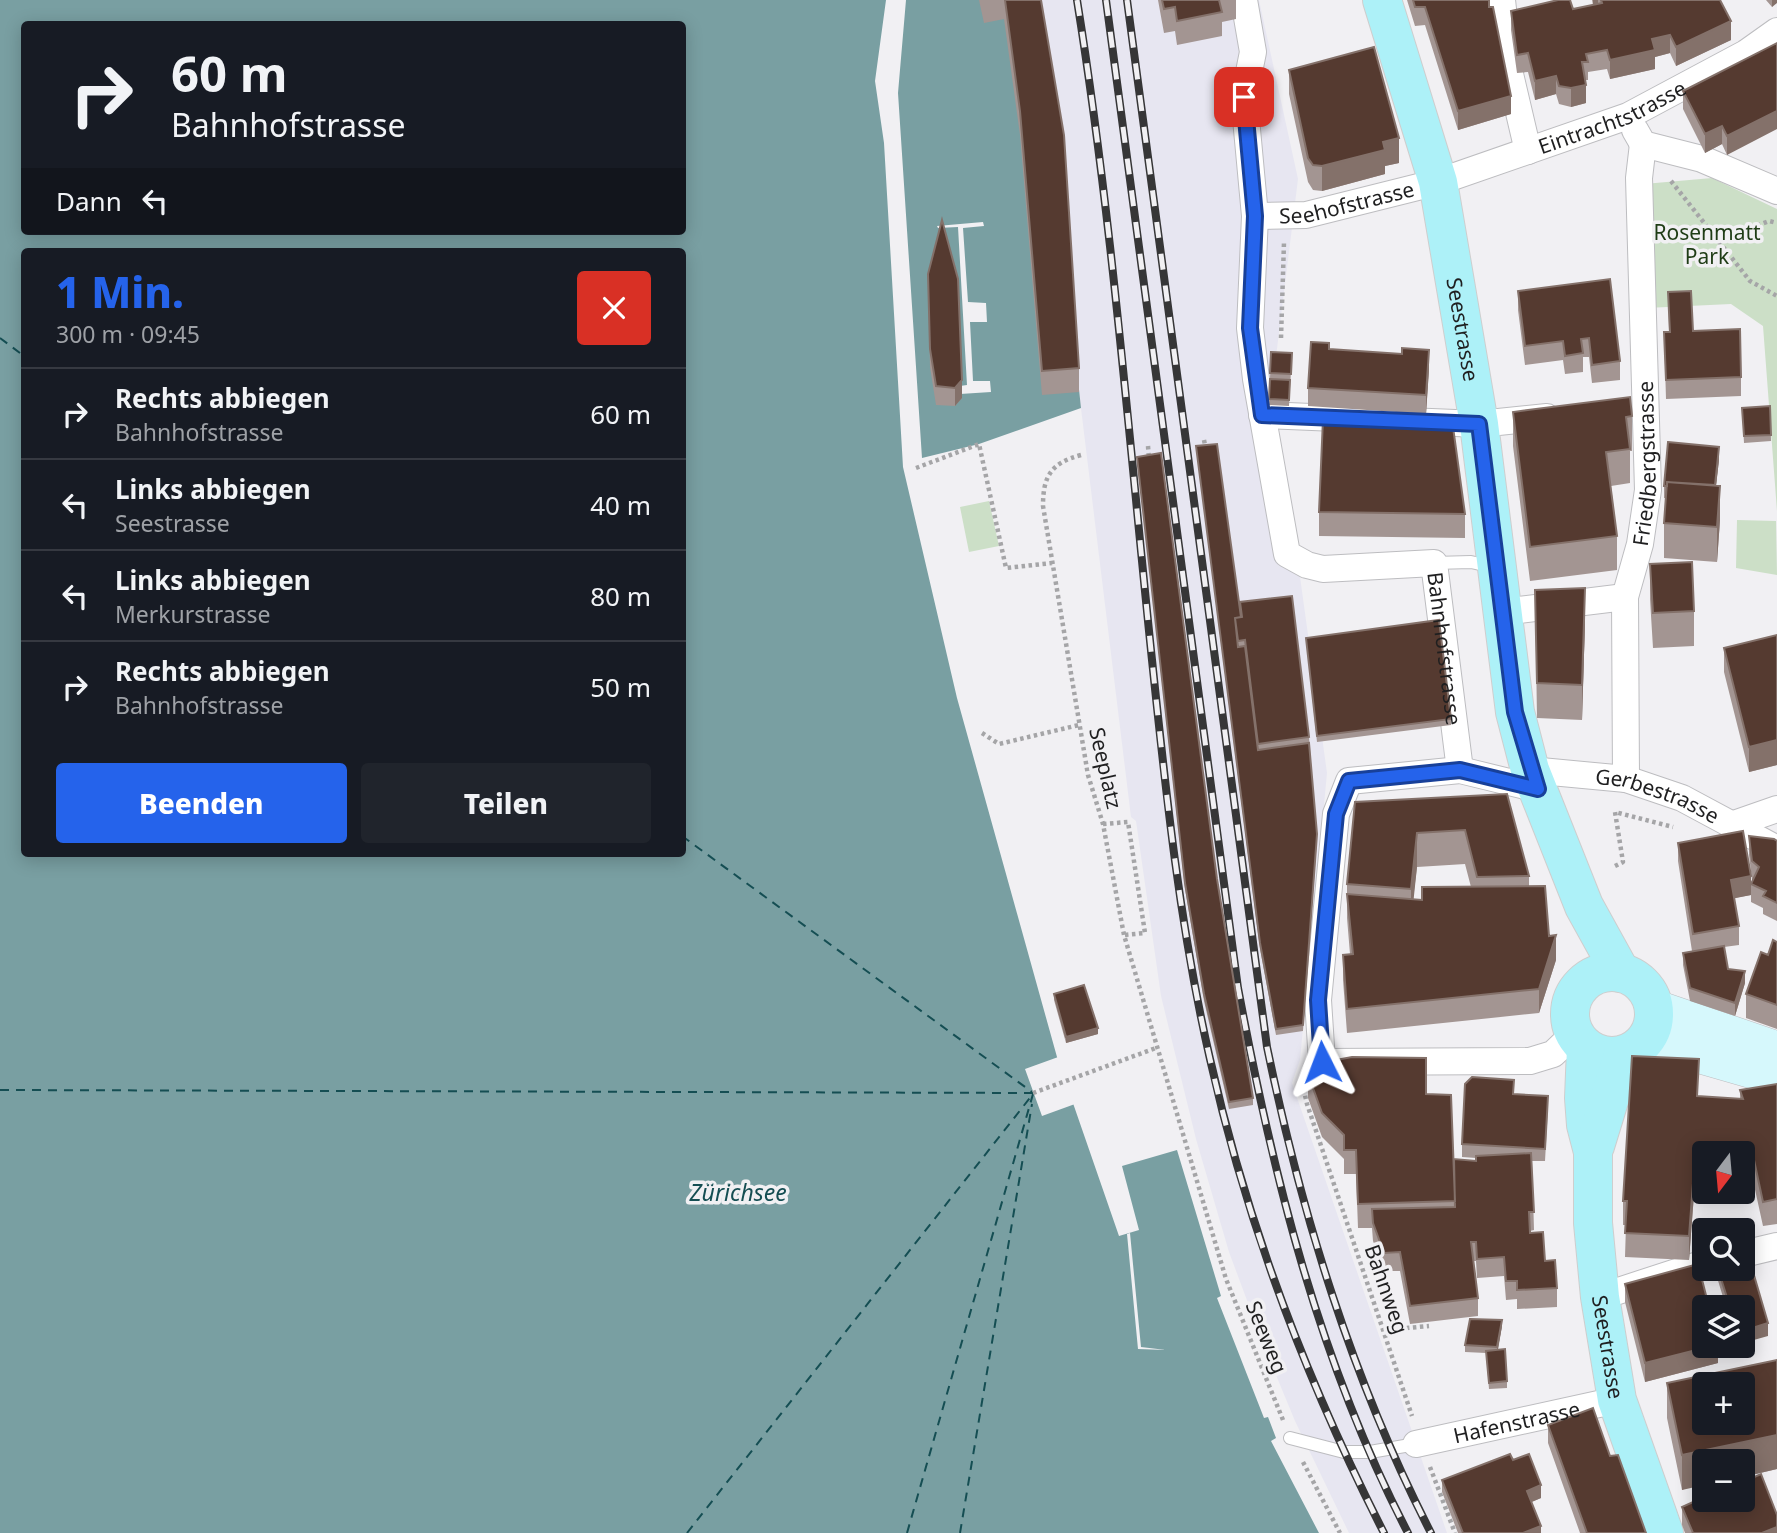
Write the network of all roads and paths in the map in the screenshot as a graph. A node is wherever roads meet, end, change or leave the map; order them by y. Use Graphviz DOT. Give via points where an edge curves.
graph roads {
  1 [pos="1244,0"];
  2 [pos="1382,0"];
  3 [pos="1502,0"];
  4 [pos="1777,31"];
  5 [pos="1628,116"];
  6 [pos="1643,144"];
  7 [pos="1528,151"];
  8 [pos="1438,182"];
  9 [pos="1777,191"];
  10 [pos="1255,216"];
  11 [pos="1777,223"];
  12 [pos="1718,241"];
  13 [pos="1777,296"];
  14 [pos="1646,407"];
  15 [pos="1620,409"];
  16 [pos="1262,415"];
  17 [pos="1568,415"];
  18 [pos="1479,424"];
  19 [pos="1204,440"];
  20 [pos="1148,446"];
  21 [pos="1206,453"];
  22 [pos="1081,456"];
  23 [pos="916,468"];
  24 [pos="1151,472"];
  25 [pos="1052,563"];
  26 [pos="1434,563"];
  27 [pos="1497,568"];
  28 [pos="1625,597"];
  29 [pos="1502,612"];
  30 [pos="1079,725"];
  31 [pos="982,733"];
  32 [pos="1460,770"];
  33 [pos="1534,779"];
  34 [pos="1626,779"];
  35 [pos="1777,808"];
  36 [pos="1103,824"];
  37 [pos="1734,824"];
  38 [pos="1680,829"];
  39 [pos="1777,849"];
  40 [pos="1615,866"];
  41 [pos="1584,906"];
  42 [pos="1124,935"];
  43 [pos="1622,973"];
  44 [pos="1583,983"];
  45 [pos="1654,1008"];
  46 [pos="1580,1041"];
  47 [pos="1156,1048"];
  48 [pos="1777,1050"];
  49 [pos="1631,1051"];
  50 [pos="1322,1062"];
  51 [pos="1777,1077"];
  52 [pos="1034,1093"];
  53 [pos="1185,1145"];
  54 [pos="1593,1152"];
  55 [pos="1777,1246"];
  56 [pos="1755,1251"];
  57 [pos="1692,1267"];
  58 [pos="1600,1297"];
  59 [pos="1429,1326"];
  60 [pos="1385,1330"];
  61 [pos="1618,1400"];
  62 [pos="1290,1438"];
  63 [pos="1419,1443"];
  64 [pos="1340,1533"];
  65 [pos="1455,1533"];
  66 [pos="1664,1533"];
  1 -- 10 [label="street, Bahnhofstrasse" via="1254,51 1244,97"];
  2 -- 8 [label="main road, Seestrasse"];
  3 -- 7 [label="street" via="1510,74"];
  4 -- 5 [label="street, Eintrachtstrasse" via="1746,53"];
  5 -- 6 [label="street"];
  5 -- 7 [label="street, Eintrachtstrasse"];
  6 -- 9 [label="street" via="1702,159"];
  6 -- 12 [label="path"];
  6 -- 14 [label="street, Friedbergstrasse"];
  7 -- 8 [label="street, Eintrachtstrasse"];
  8 -- 10 [label="street, Seehofstrasse" via="1306,215"];
  8 -- 18 [label="main road, Seestrasse"];
  10 -- 16 [label="street, Bahnhofstrasse" via="1250,328"];
  11 -- 12 [label="path" via="1769,221"];
  12 -- 13 [label="path" via="1750,281"];
  14 -- 15 [label="street"];
  14 -- 28 [label="street, Friedbergstrasse" via="1648,490 1640,544"];
  16 -- 18 [label="street"];
  16 -- 26 [label="street, Bahnhofstrasse" via="1287,554 1323,569"];
  17 -- 18 [label="street"];
  18 -- 27 [label="main road, Seestrasse"];
  19 -- 21 [label="path"];
  20 -- 24 [label="path"];
  22 -- 25 [label="path, Seeplatz" via="1053,467 1044,481"];
  23 -- 25 [label="path" via="979,444 1006,568"];
  25 -- 30 [label="path, Seeplatz"];
  26 -- 27 [label="lane" via="1471,562"];
  26 -- 32 [label="street, Bahnhofstrasse"];
  27 -- 29 [label="main road, Seestrasse"];
  28 -- 29 [label="street"];
  28 -- 34 [label="street, Friedbergstrasse"];
  29 -- 33 [label="main road, Seestrasse" via="1515,712"];
  30 -- 31 [label="path" via="999,744"];
  30 -- 36 [label="path, Seeplatz"];
  32 -- 33 [label="street"];
  32 -- 50 [label="street" via="1349,781 1336,814 1318,1000"];
  33 -- 34 [label="street, Gerbestrasse"];
  33 -- 41 [label="main road, Seestrasse"];
  34 -- 37 [label="street, Gerbestrasse" via="1682,798"];
  35 -- 37 [label="street"];
  36 -- 42 [label="path, Seeplatz"];
  36 -- 42 [label="path" via="1128,822 1145,933"];
  37 -- 39 [label="street, Gerbestrasse"];
  38 -- 40 [label="path" via="1615,812 1623,862"];
  41 -- 43 [label="main road, Seestrasse"];
  41 -- 44 [label="main road, Seestrasse"];
  42 -- 47 [label="path, Seeplatz"];
  43 -- 44 [label="main road" via="1601,973"];
  43 -- 45 [label="main road" via="1646,989"];
  44 -- 46 [label="main road" via="1569,1013"];
  45 -- 48 [label="main road"];
  45 -- 49 [label="main road" via="1653,1025"];
  46 -- 49 [label="main road" via="1604,1056"];
  46 -- 50 [label="street" via="1530,1061"];
  46 -- 54 [label="main road, Seestrasse" via="1586,1125"];
  47 -- 52 [label="path"];
  47 -- 53 [label="path, Seeplatz"];
  49 -- 51 [label="main road" via="1688,1051"];
  49 -- 54 [label="main road, Seestrasse"];
  50 -- 60 [label="path, Bahnweg" via="1302,1081 1307,1104"];
  53 -- 62 [label="path, Seeweg" via="1226,1279"];
  54 -- 58 [label="main road, Seestrasse"];
  55 -- 56 [label="street"];
  57 -- 58 [label="street"];
  58 -- 61 [label="main road, Seestrasse"];
  59 -- 60 [label="path"];
  60 -- 63 [label="path, Bahnweg"];
  61 -- 63 [label="street, Hafenstrasse"];
  61 -- 66 [label="main road, Seestrasse"];
  62 -- 63 [label="lane" via="1344,1451 1370,1452"];
  62 -- 64 [label="path, Seeweg"];
  63 -- 65 [label="path, Bahnweg"];
}
